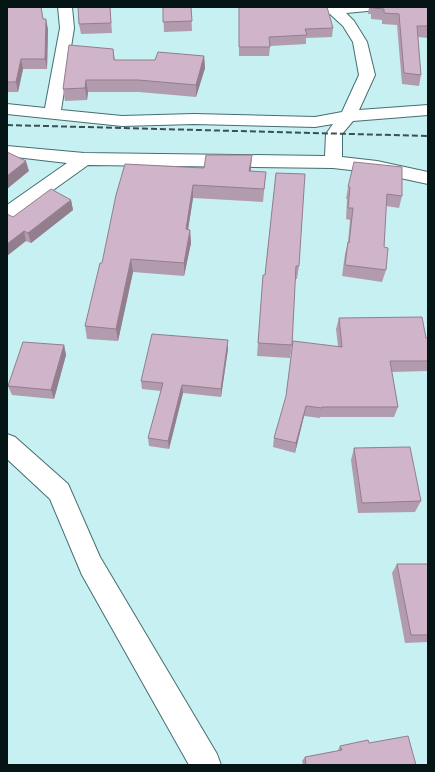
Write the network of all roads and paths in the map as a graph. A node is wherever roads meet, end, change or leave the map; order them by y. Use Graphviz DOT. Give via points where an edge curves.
graph roads {
  1 [pos="67,7"];
  2 [pos="298,7"];
  3 [pos="373,7"];
  4 [pos="334,10"];
  5 [pos="7,109"];
  6 [pos="428,110"];
  7 [pos="52,114"];
  8 [pos="348,116"];
  9 [pos="7,152"];
  10 [pos="84,159"];
  11 [pos="333,162"];
  12 [pos="428,178"];
  13 [pos="7,214"];
  14 [pos="7,444"];
  15 [pos="206,765"];
  1 -- 7 [label="street" via="67,28"];
  2 -- 4 [label="street"];
  3 -- 4 [label="street"];
  4 -- 8 [label="street" via="349,24 360,42 366,75"];
  5 -- 7 [label="street"];
  6 -- 8 [label="street"];
  7 -- 8 [label="street" via="122,121 315,122"];
  8 -- 11 [label="street" via="334,134"];
  9 -- 10 [label="street"];
  10 -- 11 [label="street"];
  10 -- 13 [label="street"];
  11 -- 12 [label="street" via="377,167"];
  14 -- 15 [label="street" via="59,492 91,566"];
}
